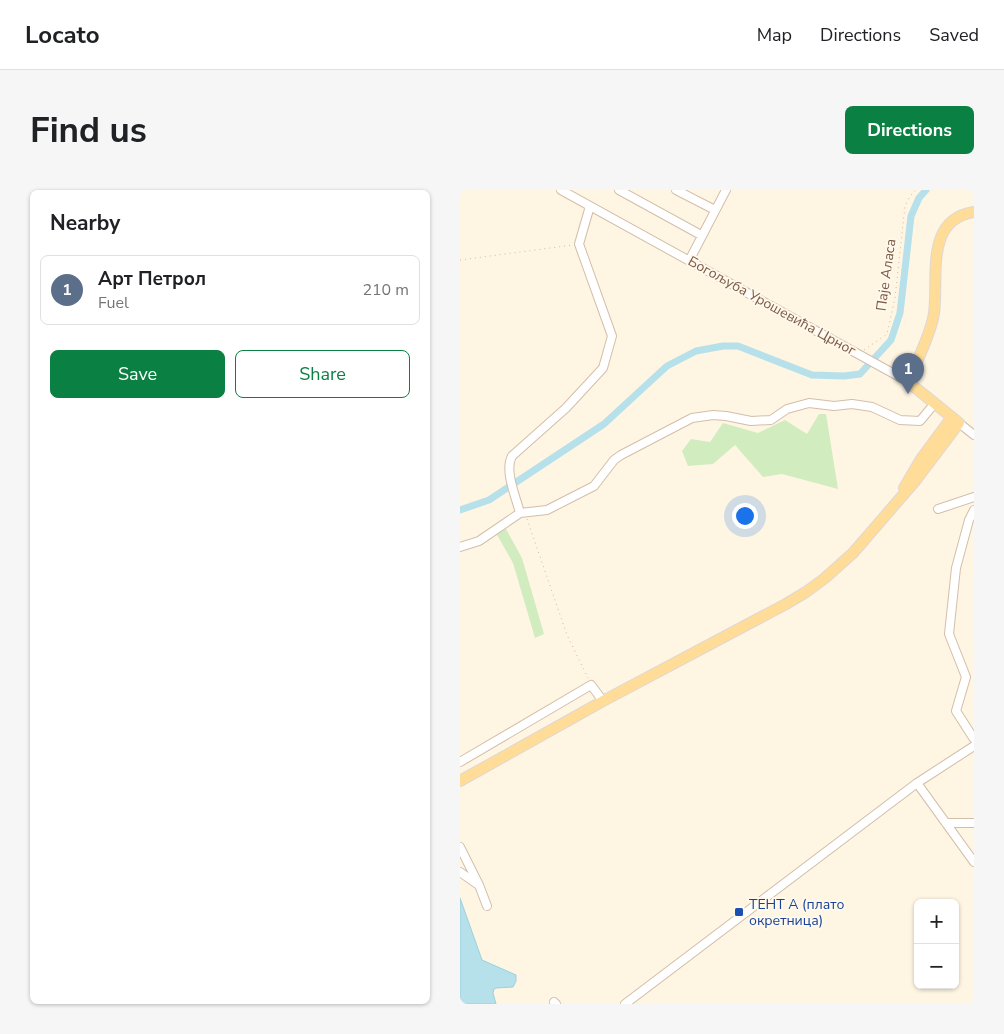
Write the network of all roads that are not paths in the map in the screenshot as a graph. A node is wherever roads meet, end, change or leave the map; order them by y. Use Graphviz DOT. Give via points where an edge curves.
graph roads {
  1 [pos="561,190"];
  2 [pos="619,190"];
  3 [pos="676,190"];
  4 [pos="726,190"];
  5 [pos="590,206"];
  6 [pos="715,210"];
  7 [pos="974,212"];
  8 [pos="701,236"];
  9 [pos="689,261"];
  10 [pos="907,380"];
  11 [pos="935,403"];
  12 [pos="956,420"];
  13 [pos="974,435"];
  14 [pos="974,498"];
  15 [pos="938,509"];
  16 [pos="974,510"];
  17 [pos="522,513"];
  18 [pos="460,547"];
  19 [pos="603,701"];
  20 [pos="974,739"];
  21 [pos="974,746"];
  22 [pos="460,762"];
  23 [pos="460,781"];
  24 [pos="917,784"];
  25 [pos="946,823"];
  26 [pos="974,823"];
  27 [pos="460,847"];
  28 [pos="974,862"];
  29 [pos="460,872"];
  30 [pos="479,885"];
  31 [pos="487,906"];
  32 [pos="625,1004"];
  1 -- 5 [label="street, Богољуба Урошевића Црног"];
  2 -- 8 [label="street"];
  3 -- 6 [label="street"];
  4 -- 6 [label="street"];
  5 -- 9 [label="street, Богољуба Урошевића Црног"];
  5 -- 17 [label="street" via="579,244 612,336 603,368 509,461"];
  6 -- 8 [label="street"];
  7 -- 10 [label="main road" via="957,217 940,236 934,315"];
  8 -- 9 [label="street"];
  9 -- 10 [label="street, Богољуба Урошевића Црног"];
  10 -- 11 [label="main road, Богољуба Урошевића Црног"];
  11 -- 12 [label="main road, Богољуба Урошевића Црног"];
  11 -- 17 [label="street" via="920,421 900,420 872,408 852,404 809,403 787,408 771,420 751,421 713,415 692,418 621,455 594,486 547,510"];
  12 -- 13 [label="street, Богољуба Урошевића Црног"];
  12 -- 19 [label="main road" via="916,480 854,552 825,578 799,596"];
  14 -- 15 [label="street"];
  16 -- 20 [label="street" via="956,568 949,634 966,677 956,712"];
  17 -- 18 [label="street" via="479,541"];
  19 -- 22 [label="street" via="591,685"];
  19 -- 23 [label="main road"];
  21 -- 24 [label="street"];
  24 -- 25 [label="street"];
  24 -- 32 [label="street"];
  25 -- 26 [label="street"];
  25 -- 28 [label="street"];
  27 -- 30 [label="street"];
  29 -- 30 [label="street"];
  30 -- 31 [label="street"];
}
